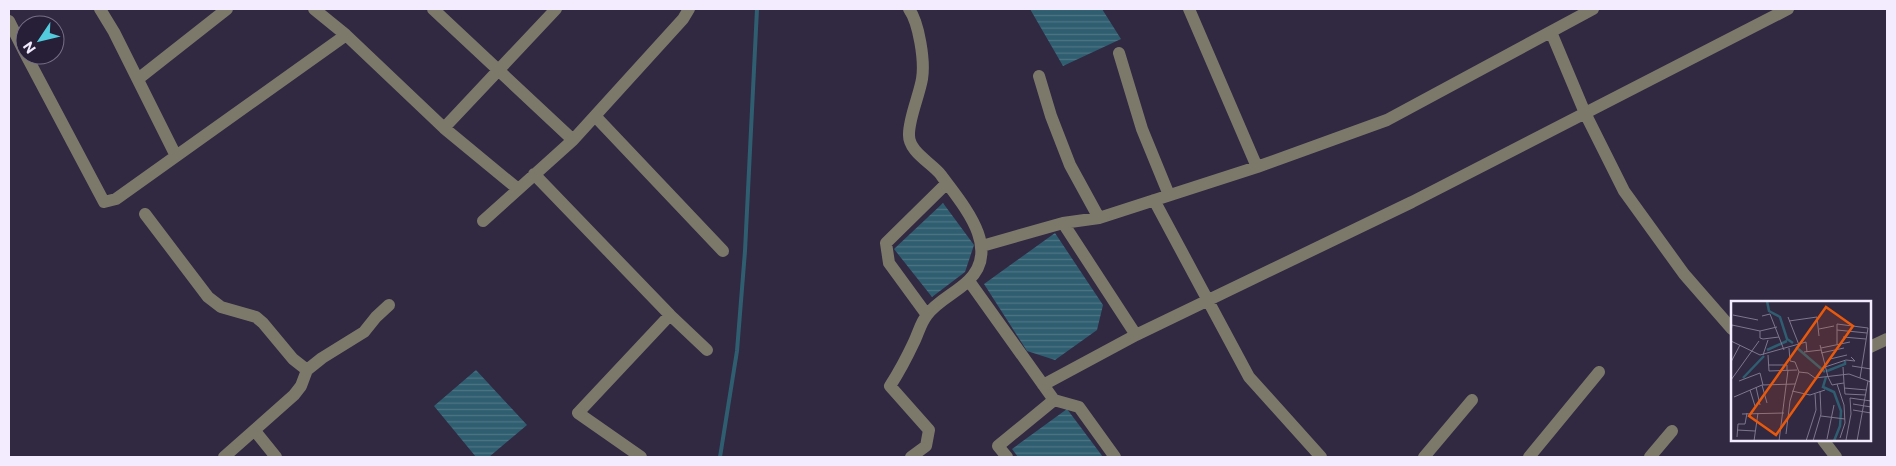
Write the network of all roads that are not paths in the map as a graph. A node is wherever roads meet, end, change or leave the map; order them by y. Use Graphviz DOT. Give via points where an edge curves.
graph roads {
  1 [pos="100,9"];
  2 [pos="227,9"];
  3 [pos="314,9"];
  4 [pos="433,9"];
  5 [pos="556,9"];
  6 [pos="689,9"];
  7 [pos="909,9"];
  8 [pos="1189,9"];
  9 [pos="1593,9"];
  10 [pos="1788,9"];
  11 [pos="212,14"];
  12 [pos="9,21"];
  13 [pos="1552,32"];
  14 [pos="15,33"];
  15 [pos="346,35"];
  16 [pos="1119,53"];
  17 [pos="32,65"];
  18 [pos="499,69"];
  19 [pos="1039,76"];
  20 [pos="138,79"];
  21 [pos="1585,113"];
  22 [pos="595,116"];
  23 [pos="444,128"];
  24 [pos="573,140"];
  25 [pos="176,156"];
  26 [pos="1257,167"];
  27 [pos="534,174"];
  28 [pos="947,183"];
  29 [pos="518,190"];
  30 [pos="1169,196"];
  31 [pos="1154,200"];
  32 [pos="145,214"];
  33 [pos="1099,218"];
  34 [pos="483,221"];
  35 [pos="1063,223"];
  36 [pos="982,246"];
  37 [pos="723,251"];
  38 [pos="969,281"];
  39 [pos="1207,301"];
  40 [pos="390,305"];
  41 [pos="670,315"];
  42 [pos="927,315"];
  43 [pos="1731,328"];
  44 [pos="1136,335"];
  45 [pos="1887,339"];
  46 [pos="1871,347"];
  47 [pos="707,350"];
  48 [pos="307,370"];
  49 [pos="1599,372"];
  50 [pos="1043,385"];
  51 [pos="1054,400"];
  52 [pos="1472,400"];
  53 [pos="255,431"];
  54 [pos="1672,431"];
  55 [pos="1824,441"];
  56 [pos="1834,456"];
  57 [pos="224,457"];
  58 [pos="276,457"];
  59 [pos="642,457"];
  60 [pos="911,457"];
  61 [pos="1007,457"];
  62 [pos="1115,457"];
  63 [pos="1321,457"];
  64 [pos="1424,457"];
  65 [pos="1530,457"];
  66 [pos="1650,457"];
  1 -- 20 [label="street"];
  2 -- 11 [label="street"];
  3 -- 15 [label="street"];
  4 -- 18 [label="street"];
  5 -- 18 [label="street"];
  6 -- 22 [label="street" via="684,19"];
  7 -- 28 [label="street" via="920,37 922,77 908,136 917,153"];
  8 -- 26 [label="street"];
  9 -- 13 [label="street"];
  10 -- 21 [label="street"];
  11 -- 20 [label="street"];
  12 -- 14 [label="street"];
  13 -- 21 [label="street"];
  13 -- 26 [label="street" via="1388,120"];
  15 -- 23 [label="street"];
  15 -- 25 [label="street"];
  16 -- 30 [label="street" via="1142,129"];
  17 -- 25 [label="street" via="104,202 116,199"];
  18 -- 23 [label="street"];
  18 -- 24 [label="street"];
  19 -- 33 [label="street" via="1070,165"];
  20 -- 25 [label="street"];
  21 -- 39 [label="street" via="1412,202"];
  21 -- 43 [label="street" via="1624,191 1684,274"];
  22 -- 24 [label="street"];
  22 -- 37 [label="street"];
  23 -- 29 [label="street"];
  24 -- 27 [label="street"];
  26 -- 30 [label="street"];
  27 -- 29 [label="street"];
  27 -- 41 [label="street"];
  28 -- 36 [label="street" via="975,224"];
  28 -- 42 [label="street" via="886,243 889,263"];
  29 -- 34 [label="street"];
  30 -- 31 [label="street"];
  31 -- 33 [label="street"];
  31 -- 39 [label="street"];
  32 -- 48 [label="street" via="208,296 220,307 256,317"];
  33 -- 35 [label="street"];
  35 -- 36 [label="street"];
  35 -- 44 [label="street"];
  36 -- 38 [label="street" via="980,265"];
  38 -- 42 [label="street"];
  38 -- 50 [label="street"];
  39 -- 44 [label="street"];
  39 -- 63 [label="street" via="1249,377"];
  40 -- 48 [label="street" via="364,332"];
  41 -- 47 [label="street"];
  41 -- 59 [label="street" via="578,412"];
  42 -- 60 [label="street" via="890,386 929,430 926,446"];
  44 -- 50 [label="street"];
  45 -- 46 [label="street"];
  48 -- 53 [label="street" via="294,395"];
  49 -- 65 [label="street"];
  50 -- 51 [label="street"];
  51 -- 61 [label="street" via="998,446"];
  51 -- 62 [label="street" via="1080,407"];
  52 -- 64 [label="street"];
  53 -- 57 [label="street"];
  53 -- 58 [label="street"];
  54 -- 66 [label="street"];
  55 -- 56 [label="street"];
}
